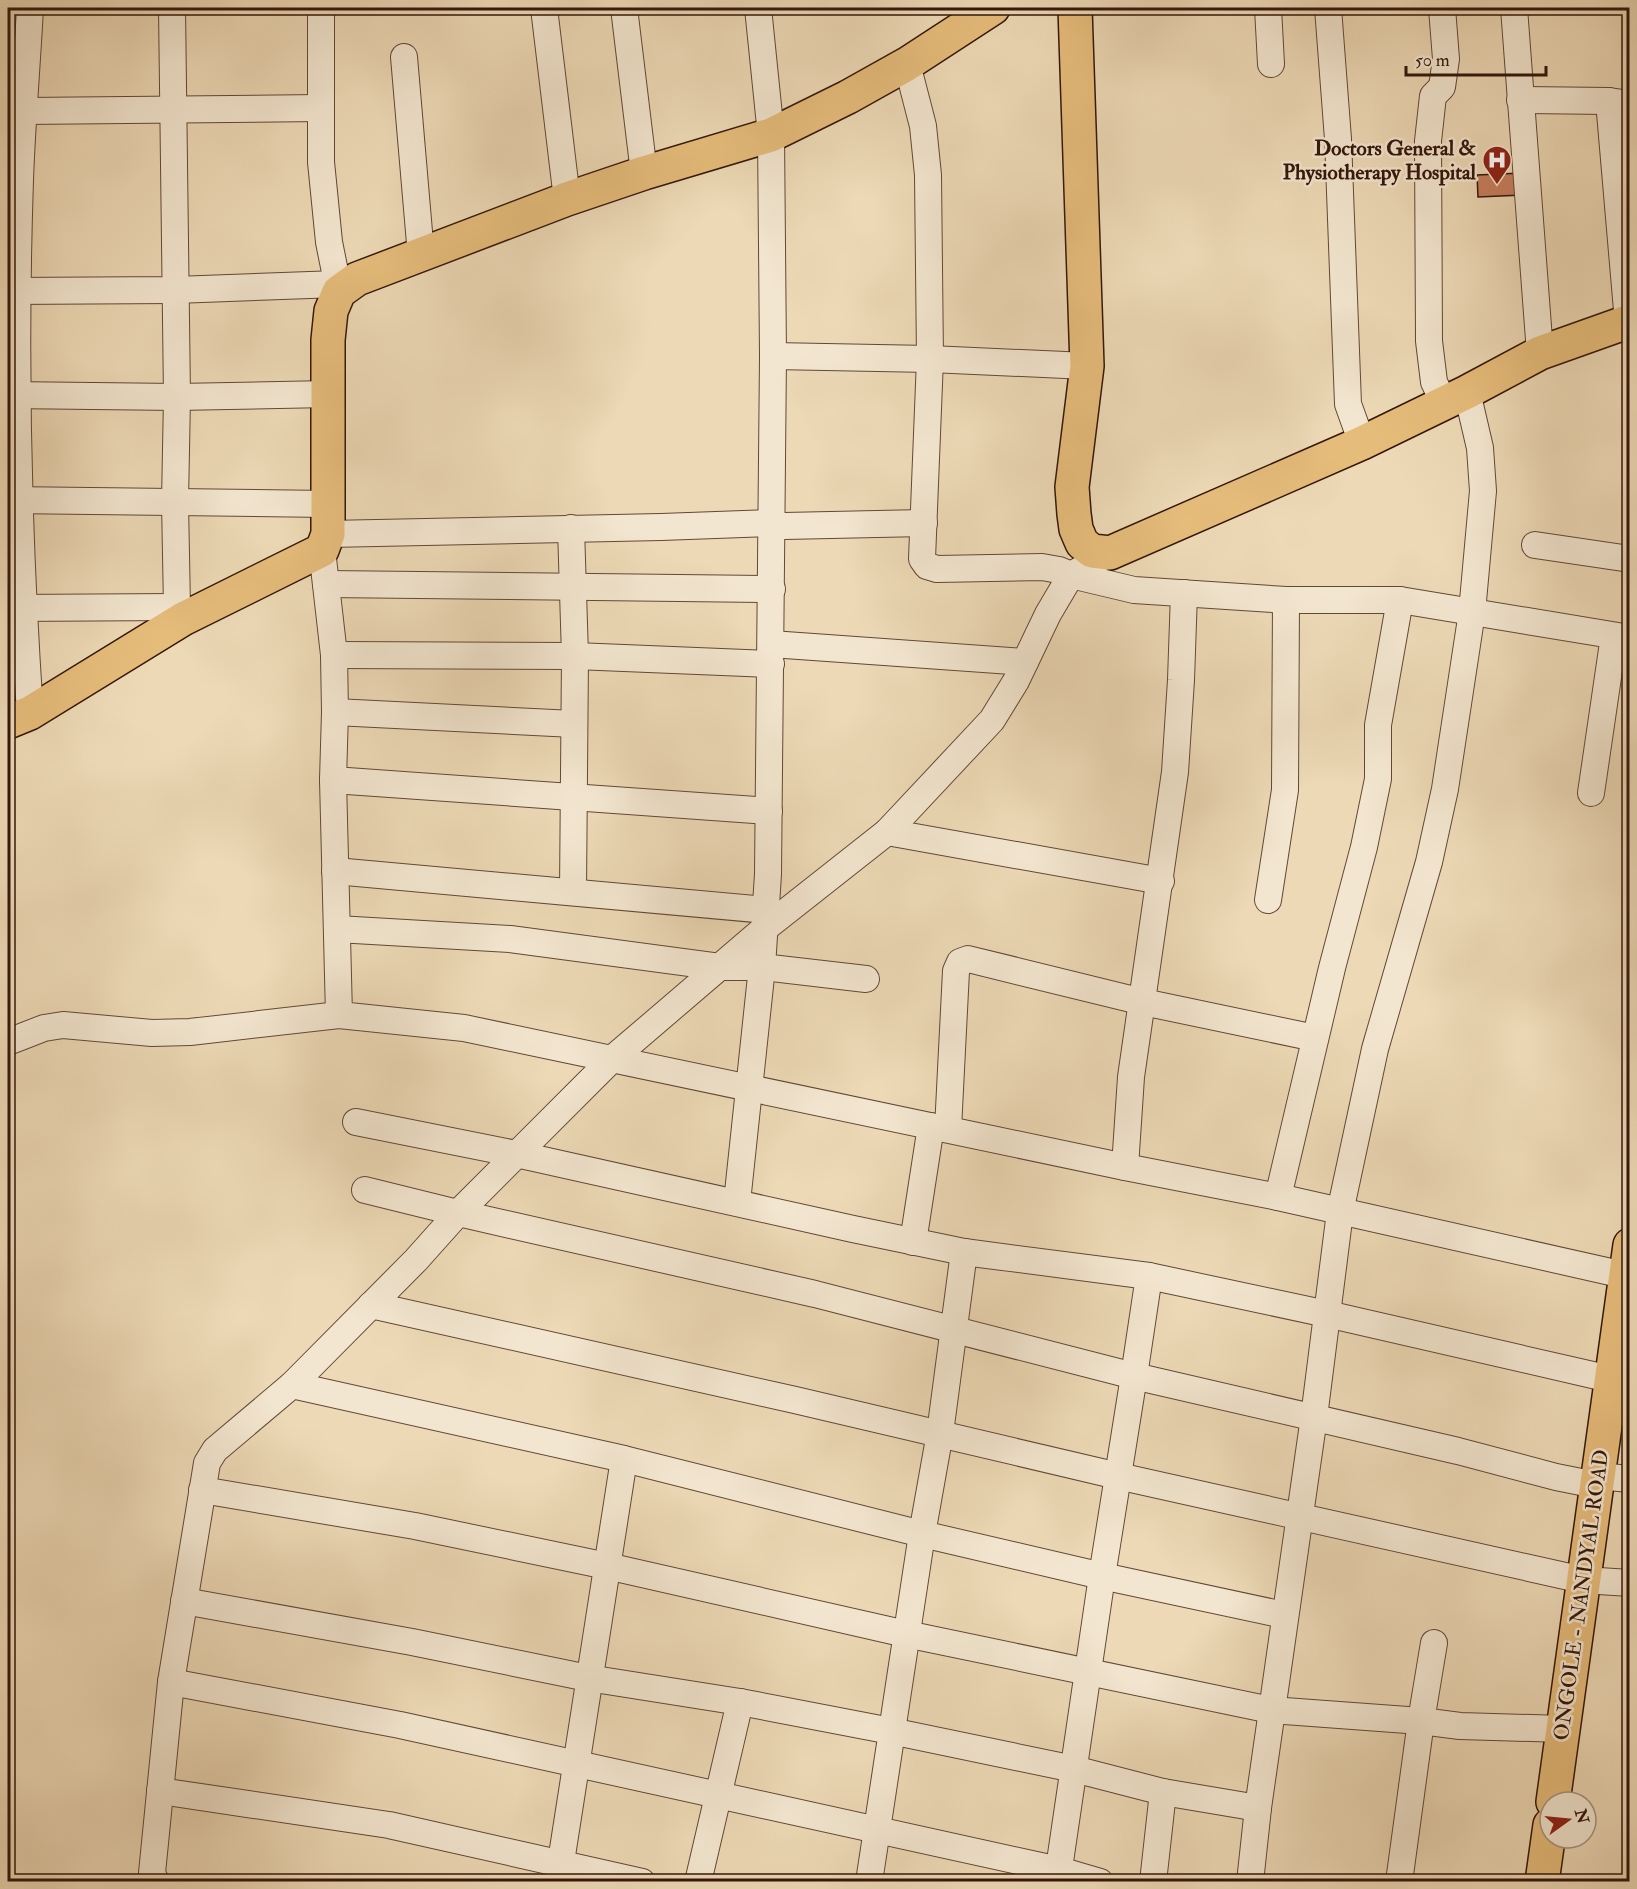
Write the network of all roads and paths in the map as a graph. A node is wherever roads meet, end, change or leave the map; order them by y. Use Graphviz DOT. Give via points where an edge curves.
graph roads {
  1 [pos="30,8"];
  2 [pos="172,8"];
  3 [pos="321,8"];
  4 [pos="544,8"];
  5 [pos="624,8"];
  6 [pos="758,8"];
  7 [pos="993,8"];
  8 [pos="1075,8"];
  9 [pos="1268,8"];
  10 [pos="1329,8"];
  11 [pos="1442,8"];
  12 [pos="1514,8"];
  13 [pos="404,57"];
  14 [pos="908,64"];
  15 [pos="1271,64"];
  16 [pos="1520,100"];
  17 [pos="1619,102"];
  18 [pos="321,108"];
  19 [pos="173,109"];
  20 [pos="24,111"];
  21 [pos="771,135"];
  22 [pos="644,173"];
  23 [pos="14,178"];
  24 [pos="567,199"];
  25 [pos="421,255"];
  26 [pos="338,288"];
  27 [pos="175,290"];
  28 [pos="13,291"];
  29 [pos="1629,321"];
  30 [pos="1540,353"];
  31 [pos="773,356"];
  32 [pos="930,360"];
  33 [pos="1087,366"];
  34 [pos="329,393"];
  35 [pos="13,395"];
  36 [pos="177,397"];
  37 [pos="1455,398"];
  38 [pos="1362,443"];
  39 [pos="14,500"];
  40 [pos="175,502"];
  41 [pos="772,523"];
  42 [pos="924,523"];
  43 [pos="571,528"];
  44 [pos="326,529"];
  45 [pos="1535,545"];
  46 [pos="1110,553"];
  47 [pos="1629,559"];
  48 [pos="1071,575"];
  49 [pos="326,584"];
  50 [pos="572,586"];
  51 [pos="772,589"];
  52 [pos="1184,593"];
  53 [pos="1286,600"];
  54 [pos="1400,600"];
  55 [pos="15,608"];
  56 [pos="1472,612"];
  57 [pos="180,613"];
  58 [pos="1622,637"];
  59 [pos="771,654"];
  60 [pos="334,655"];
  61 [pos="575,656"];
  62 [pos="1025,662"];
  63 [pos="335,712"];
  64 [pos="19,717"];
  65 [pos="574,724"];
  66 [pos="333,780"];
  67 [pos="1591,793"];
  68 [pos="572,796"];
  69 [pos="769,811"];
  70 [pos="887,832"];
  71 [pos="335,871"];
  72 [pos="1161,881"];
  73 [pos="573,891"];
  74 [pos="1268,900"];
  75 [pos="765,920"];
  76 [pos="337,929"];
  77 [pos="720,967"];
  78 [pos="762,968"];
  79 [pos="866,979"];
  80 [pos="1143,1002"];
  81 [pos="339,1015"];
  82 [pos="1315,1038"];
  83 [pos="8,1042"];
  84 [pos="612,1059"];
  85 [pos="749,1088"];
  86 [pos="356,1122"];
  87 [pos="940,1128"];
  88 [pos="516,1154"];
  89 [pos="1125,1167"];
  90 [pos="365,1190"];
  91 [pos="1278,1197"];
  92 [pos="737,1202"];
  93 [pos="1340,1212"];
  94 [pos="458,1213"];
  95 [pos="913,1242"];
  96 [pos="964,1252"];
  97 [pos="1627,1260"];
  98 [pos="1149,1276"];
  99 [pos="371,1305"];
  100 [pos="1327,1314"];
  101 [pos="954,1330"];
  102 [pos="1134,1376"];
  103 [pos="1620,1380"];
  104 [pos="291,1385"];
  105 [pos="1314,1417"];
  106 [pos="940,1433"];
  107 [pos="624,1459"];
  108 [pos="1118,1476"];
  109 [pos="1608,1480"];
  110 [pos="202,1490"];
  111 [pos="1299,1516"];
  112 [pos="922,1534"];
  113 [pos="607,1566"];
  114 [pos="1102,1576"];
  115 [pos="1583,1580"];
  116 [pos="1629,1583"];
  117 [pos="184,1600"];
  118 [pos="1284,1615"];
  119 [pos="906,1634"];
  120 [pos="1434,1643"];
  121 [pos="1088,1671"];
  122 [pos="588,1678"];
  123 [pos="171,1682"];
  124 [pos="740,1702"];
  125 [pos="1271,1710"];
  126 [pos="1421,1721"];
  127 [pos="1563,1729"];
  128 [pos="891,1731"];
  129 [pos="576,1764"];
  130 [pos="1074,1769"];
  131 [pos="1555,1790"];
  132 [pos="160,1791"];
  133 [pos="1163,1792"];
  134 [pos="717,1796"];
  135 [pos="1258,1808"];
  136 [pos="877,1830"];
  137 [pos="1546,1850"];
  138 [pos="559,1873"];
  139 [pos="1058,1876"];
  140 [pos="156,1881"];
  141 [pos="642,1881"];
  142 [pos="698,1881"];
  143 [pos="869,1881"];
  144 [pos="1100,1881"];
  145 [pos="1153,1881"];
  146 [pos="1250,1881"];
  147 [pos="1399,1881"];
  148 [pos="1542,1881"];
  1 -- 20 [label="street"];
  2 -- 19 [label="street"];
  3 -- 18 [label="street"];
  4 -- 24 [label="street"];
  5 -- 22 [label="street"];
  6 -- 21 [label="street"];
  7 -- 14 [label="main road"];
  8 -- 33 [label="main road"];
  9 -- 15 [label="street"];
  10 -- 38 [label="street" via="1348,404"];
  11 -- 37 [label="street" via="1446,59 1442,87 1433,96 1428,141 1429,341 1434,382"];
  12 -- 16 [label="street"];
  13 -- 25 [label="street"];
  14 -- 21 [label="main road"];
  14 -- 32 [label="street" via="923,126 928,176"];
  16 -- 17 [label="street"];
  16 -- 30 [label="street"];
  17 -- 29 [label="street"];
  18 -- 19 [label="street"];
  18 -- 26 [label="street" via="321,162"];
  19 -- 20 [label="street"];
  19 -- 27 [label="street"];
  20 -- 23 [label="street"];
  21 -- 22 [label="main road"];
  21 -- 31 [label="street"];
  22 -- 24 [label="main road"];
  23 -- 28 [label="street"];
  24 -- 25 [label="main road"];
  25 -- 26 [label="main road"];
  26 -- 27 [label="street"];
  26 -- 34 [label="main road" via="328,340"];
  27 -- 28 [label="street"];
  27 -- 36 [label="street"];
  28 -- 35 [label="street"];
  29 -- 30 [label="main road"];
  30 -- 37 [label="main road"];
  31 -- 32 [label="street"];
  31 -- 41 [label="street"];
  32 -- 33 [label="street"];
  32 -- 42 [label="street"];
  33 -- 46 [label="main road" via="1072,487 1074,514 1082,543 1092,551"];
  34 -- 36 [label="street"];
  34 -- 44 [label="main road"];
  35 -- 36 [label="street"];
  35 -- 39 [label="street"];
  36 -- 40 [label="street"];
  37 -- 38 [label="main road"];
  37 -- 56 [label="street" via="1480,448 1483,491"];
  38 -- 46 [label="main road"];
  39 -- 40 [label="street"];
  39 -- 55 [label="street"];
  40 -- 44 [label="street"];
  40 -- 57 [label="street"];
  41 -- 42 [label="street"];
  41 -- 43 [label="street"];
  41 -- 51 [label="street"];
  42 -- 48 [label="street" via="922,559 927,566 1042,567"];
  43 -- 44 [label="street"];
  43 -- 50 [label="street"];
  44 -- 49 [label="street"];
  44 -- 57 [label="main road"];
  45 -- 47 [label="street"];
  46 -- 48 [label="street"];
  48 -- 52 [label="street" via="1134,590"];
  48 -- 62 [label="street"];
  49 -- 50 [label="street"];
  49 -- 60 [label="street"];
  50 -- 51 [label="street"];
  50 -- 61 [label="street"];
  51 -- 59 [label="street"];
  52 -- 53 [label="street"];
  52 -- 72 [label="street" via="1176,772"];
  53 -- 54 [label="street"];
  53 -- 74 [label="street" via="1285,790"];
  54 -- 56 [label="street"];
  54 -- 82 [label="street" via="1378,725 1377,778 1367,836"];
  55 -- 57 [label="street"];
  55 -- 64 [label="street"];
  56 -- 58 [label="street"];
  56 -- 93 [label="street" via="1445,789 1375,1049"];
  57 -- 64 [label="main road"];
  58 -- 67 [label="street"];
  59 -- 61 [label="street"];
  59 -- 62 [label="street"];
  59 -- 69 [label="street"];
  60 -- 61 [label="street"];
  60 -- 63 [label="street"];
  61 -- 65 [label="street"];
  62 -- 70 [label="street" via="992,720"];
  63 -- 65 [label="street"];
  63 -- 66 [label="street"];
  65 -- 68 [label="street"];
  66 -- 68 [label="street"];
  66 -- 71 [label="street"];
  68 -- 69 [label="street"];
  68 -- 73 [label="street"];
  69 -- 75 [label="street"];
  70 -- 72 [label="street"];
  70 -- 75 [label="street"];
  71 -- 73 [label="street"];
  71 -- 76 [label="street"];
  72 -- 80 [label="street"];
  73 -- 75 [label="street"];
  75 -- 77 [label="street"];
  75 -- 78 [label="street"];
  76 -- 77 [label="street" via="510,939"];
  76 -- 81 [label="street"];
  77 -- 78 [label="street"];
  77 -- 84 [label="street"];
  78 -- 79 [label="street"];
  78 -- 85 [label="street"];
  80 -- 82 [label="street"];
  80 -- 87 [label="street" via="968,959 960,962"];
  80 -- 89 [label="street" via="1131,1077"];
  81 -- 83 [label="street" via="190,1032 153,1033 63,1025"];
  81 -- 84 [label="street" via="464,1028"];
  82 -- 91 [label="street"];
  84 -- 85 [label="street"];
  84 -- 88 [label="street"];
  85 -- 87 [label="street"];
  85 -- 92 [label="street"];
  86 -- 88 [label="street"];
  87 -- 89 [label="street"];
  87 -- 95 [label="street"];
  88 -- 92 [label="street"];
  88 -- 94 [label="street"];
  89 -- 91 [label="street"];
  90 -- 94 [label="street"];
  91 -- 93 [label="street"];
  92 -- 95 [label="street"];
  93 -- 97 [label="street"];
  93 -- 100 [label="street"];
  94 -- 99 [label="street"];
  94 -- 101 [label="street" via="815,1294"];
  95 -- 96 [label="street"];
  96 -- 98 [label="street"];
  96 -- 101 [label="street"];
  97 -- 103 [label="main road, ONGOLE - NANDYAL ROAD"];
  98 -- 100 [label="street"];
  98 -- 102 [label="street"];
  99 -- 104 [label="street"];
  99 -- 106 [label="street"];
  100 -- 103 [label="street"];
  100 -- 105 [label="street"];
  101 -- 102 [label="street"];
  101 -- 106 [label="street"];
  102 -- 105 [label="street"];
  102 -- 108 [label="street"];
  103 -- 109 [label="main road, ONGOLE - NANDYAL ROAD"];
  104 -- 107 [label="street"];
  104 -- 110 [label="street" via="215,1450 207,1463"];
  105 -- 109 [label="street" via="1556,1477"];
  105 -- 111 [label="street"];
  106 -- 108 [label="street"];
  106 -- 112 [label="street"];
  107 -- 112 [label="street"];
  107 -- 113 [label="street"];
  108 -- 111 [label="street"];
  108 -- 114 [label="street"];
  109 -- 115 [label="main road, ONGOLE - NANDYAL ROAD"];
  110 -- 113 [label="street" via="415,1526"];
  110 -- 117 [label="street"];
  111 -- 115 [label="street"];
  111 -- 118 [label="street"];
  112 -- 114 [label="street"];
  112 -- 119 [label="street"];
  113 -- 119 [label="street"];
  113 -- 122 [label="street"];
  114 -- 118 [label="street"];
  114 -- 121 [label="street"];
  115 -- 116 [label="street"];
  115 -- 127 [label="main road, ONGOLE - NANDYAL ROAD"];
  117 -- 122 [label="street"];
  117 -- 123 [label="street"];
  118 -- 125 [label="street"];
  119 -- 121 [label="street"];
  119 -- 128 [label="street"];
  120 -- 126 [label="street"];
  121 -- 125 [label="street"];
  121 -- 130 [label="street"];
  122 -- 124 [label="street"];
  122 -- 129 [label="street"];
  123 -- 129 [label="street" via="400,1725"];
  123 -- 132 [label="street"];
  124 -- 128 [label="street"];
  124 -- 134 [label="street"];
  125 -- 126 [label="street"];
  125 -- 135 [label="street"];
  126 -- 127 [label="street"];
  126 -- 147 [label="street"];
  127 -- 131 [label="main road, ONGOLE - NANDYAL ROAD"];
  128 -- 130 [label="street"];
  128 -- 136 [label="street"];
  129 -- 134 [label="street"];
  129 -- 138 [label="street"];
  130 -- 133 [label="street"];
  130 -- 139 [label="street"];
  132 -- 138 [label="street" via="388,1826"];
  132 -- 140 [label="street" via="152,1874"];
  133 -- 135 [label="street"];
  133 -- 145 [label="street"];
  134 -- 136 [label="street"];
  134 -- 142 [label="street"];
  135 -- 146 [label="street"];
  136 -- 139 [label="street"];
  136 -- 143 [label="street"];
  137 -- 148 [label="main road"];
  138 -- 141 [label="street"];
  139 -- 144 [label="street"];
}
